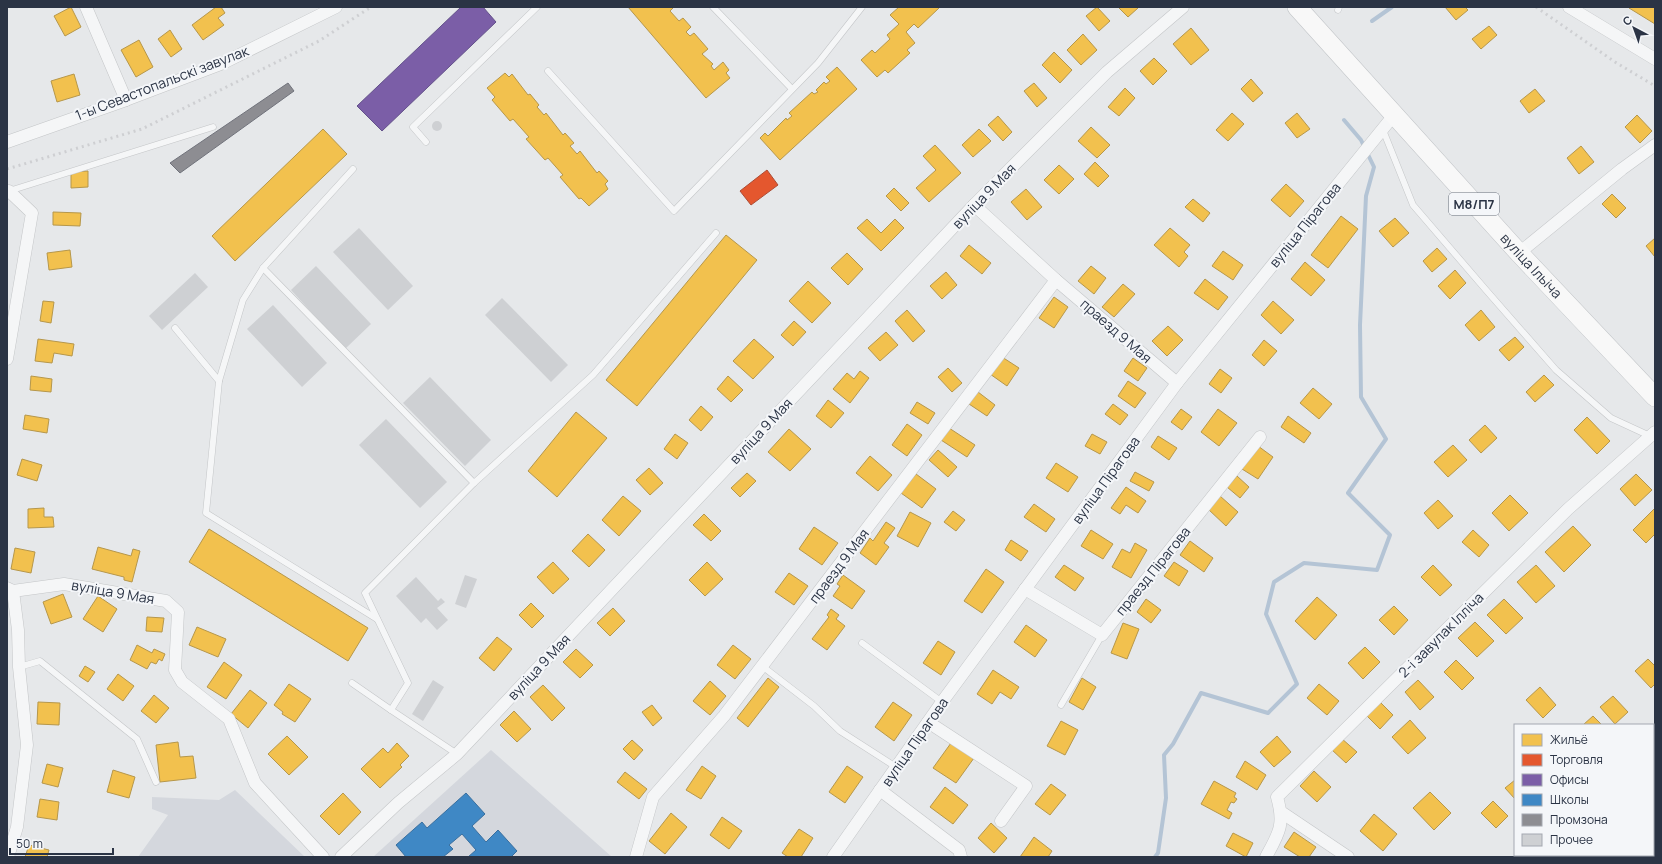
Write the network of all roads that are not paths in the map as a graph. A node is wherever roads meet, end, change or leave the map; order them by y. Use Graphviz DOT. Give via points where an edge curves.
graph roads {
  1 [pos="86,7"];
  2 [pos="336,7"];
  3 [pos="537,7"];
  4 [pos="713,7"];
  5 [pos="862,7"];
  6 [pos="1182,7"];
  7 [pos="1297,7"];
  8 [pos="1569,7"];
  9 [pos="1655,59"];
  10 [pos="548,71"];
  11 [pos="792,89"];
  12 [pos="126,100"];
  13 [pos="1388,123"];
  14 [pos="213,127"];
  15 [pos="7,142"];
  16 [pos="426,142"];
  17 [pos="1655,145"];
  18 [pos="353,169"];
  19 [pos="8,191"];
  20 [pos="974,205"];
  21 [pos="716,233"];
  22 [pos="1519,253"];
  23 [pos="263,268"];
  24 [pos="1056,280"];
  25 [pos="175,328"];
  26 [pos="7,359"];
  27 [pos="219,381"];
  28 [pos="1177,383"];
  29 [pos="1655,397"];
  30 [pos="1653,434"];
  31 [pos="1260,437"];
  32 [pos="474,484"];
  33 [pos="1025,589"];
  34 [pos="10,590"];
  35 [pos="377,619"];
  36 [pos="1102,635"];
  37 [pos="862,643"];
  38 [pos="762,666"];
  39 [pos="19,667"];
  40 [pos="352,683"];
  41 [pos="942,702"];
  42 [pos="1061,705"];
  43 [pos="391,710"];
  44 [pos="928,722"];
  45 [pos="457,754"];
  46 [pos="896,767"];
  47 [pos="156,782"];
  48 [pos="880,790"];
  49 [pos="1281,812"];
  50 [pos="1001,821"];
  51 [pos="8,857"];
  52 [pos="323,857"];
  53 [pos="341,857"];
  54 [pos="636,857"];
  55 [pos="833,857"];
  56 [pos="961,857"];
  57 [pos="1266,857"];
  58 [pos="1348,857"];
  1 -- 12 [label="street"];
  2 -- 12 [label="street, 1-ы Севастопальскі завулак" via="221,64"];
  3 -- 16 [label="lane" via="413,127"];
  4 -- 11 [label="lane"];
  5 -- 11 [label="lane" via="818,63"];
  6 -- 20 [label="street, вуліца 9 Мая" via="1107,72"];
  7 -- 13 [label="main road, вуліца Ільіча / М8/П7"];
  8 -- 9 [label="street"];
  10 -- 11 [label="lane" via="674,211"];
  12 -- 15 [label="street, 1-ы Севастопальскі завулак"];
  13 -- 22 [label="main road, вуліца Ільіча / М8/П7"];
  13 -- 28 [label="street, вуліца Пірагова"];
  13 -- 30 [label="lane" via="1414,205 1506,313 1556,370 1611,418"];
  14 -- 19 [label="lane"];
  17 -- 22 [label="street"];
  18 -- 23 [label="lane"];
  19 -- 26 [label="street" via="32,213"];
  20 -- 24 [label="street, праезд 9 Мая"];
  20 -- 45 [label="street, вуліца 9 Мая"];
  21 -- 32 [label="lane" via="593,375"];
  22 -- 29 [label="main road, вуліца Ільіча / М8/П7"];
  23 -- 27 [label="lane" via="243,300"];
  23 -- 32 [label="lane"];
  24 -- 28 [label="street, праезд 9 Мая"];
  24 -- 38 [label="street, праезд 9 Мая"];
  25 -- 27 [label="lane"];
  27 -- 35 [label="lane" via="206,513"];
  28 -- 33 [label="street, вуліца Пірагова"];
  30 -- 49 [label="street, 2-і завулак Ілліча" via="1568,509 1277,797"];
  31 -- 36 [label="street, праезд Пірагова"];
  32 -- 35 [label="lane" via="365,593"];
  33 -- 36 [label="street"];
  33 -- 41 [label="street, вуліца Пірагова"];
  34 -- 39 [label="street" via="18,630"];
  34 -- 52 [label="street, вуліца 9 Мая" via="64,584 166,602 178,612 174,670 182,682 229,719 255,783"];
  35 -- 43 [label="lane" via="408,683"];
  36 -- 42 [label="lane"];
  37 -- 41 [label="lane"];
  38 -- 46 [label="lane" via="814,706 840,731"];
  38 -- 54 [label="street, праезд 9 Мая" via="724,716 653,798"];
  39 -- 47 [label="lane" via="40,661 137,740"];
  39 -- 51 [label="street" via="27,745 17,827"];
  40 -- 43 [label="lane"];
  41 -- 44 [label="street, вуліца Пірагова"];
  43 -- 45 [label="lane"];
  44 -- 46 [label="street, вуліца Пірагова"];
  44 -- 50 [label="street" via="1026,786"];
  45 -- 53 [label="street, вуліца 9 Мая" via="398,803"];
  46 -- 48 [label="street, вуліца Пірагова"];
  48 -- 55 [label="street, вуліца Пірагова"];
  48 -- 56 [label="street" via="959,850"];
  49 -- 57 [label="street, 2-і завулак Ілліча" via="1280,831"];
  49 -- 58 [label="street"];
}
